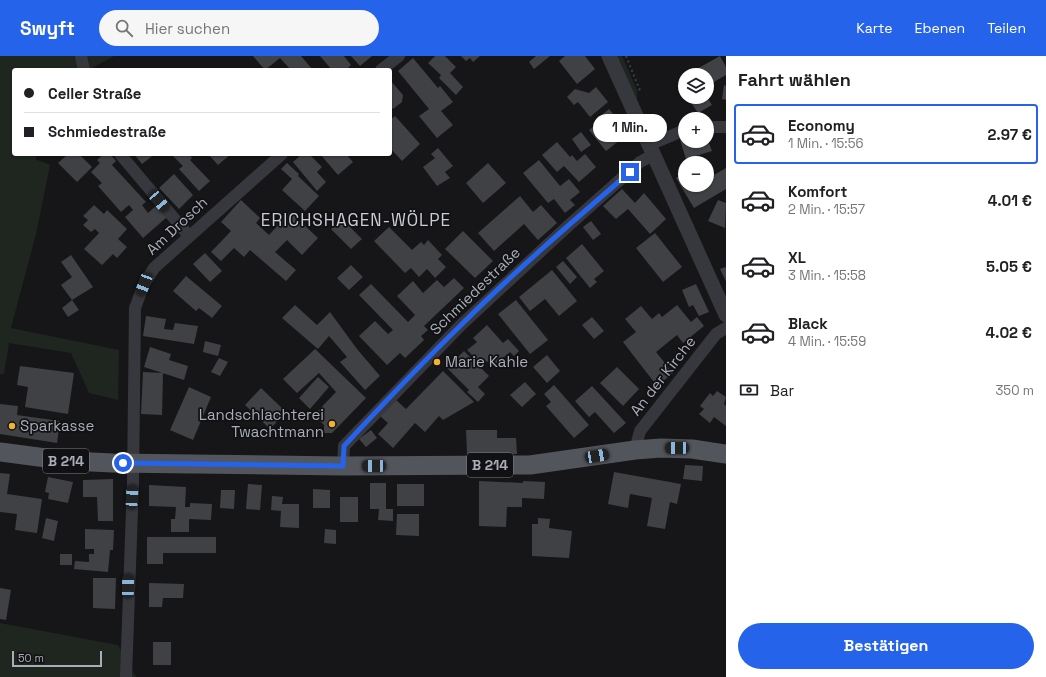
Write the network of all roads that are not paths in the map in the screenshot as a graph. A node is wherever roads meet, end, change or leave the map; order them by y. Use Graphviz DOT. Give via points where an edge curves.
graph roads {
  1 [pos="81,56"];
  2 [pos="400,56"];
  3 [pos="609,56"];
  4 [pos="84,68"];
  5 [pos="384,68"];
  6 [pos="726,126"];
  7 [pos="714,127"];
  8 [pos="678,134"];
  9 [pos="651,150"];
  10 [pos="122,156"];
  11 [pos="280,156"];
  12 [pos="189,236"];
  13 [pos="726,315"];
  14 [pos="726,328"];
  15 [pos="635,450"];
  16 [pos="0,452"];
  17 [pos="726,454"];
  18 [pos="133,464"];
  19 [pos="343,466"];
  20 [pos="126,677"];
  1 -- 4 [label="street"];
  2 -- 5 [label="street"];
  3 -- 9 [label="street"];
  6 -- 7 [label="street"];
  8 -- 9 [label="street, Schmiedestraße"];
  9 -- 13 [label="street"];
  9 -- 19 [label="street, Schmiedestraße" via="428,357 344,446"];
  10 -- 12 [label="street"];
  11 -- 12 [label="street, Am Drosch"];
  12 -- 18 [label="street, Am Drosch" via="154,268 144,284 135,308"];
  14 -- 15 [label="street, An der Kirche" via="716,334 640,431"];
  15 -- 17 [label="main road, B 214" via="692,448"];
  15 -- 19 [label="main road, B 214" via="530,465"];
  16 -- 18 [label="main road, B 214" via="69,461"];
  18 -- 19 [label="main road, B 214"];
  18 -- 20 [label="street, Am Drosch"];
}
